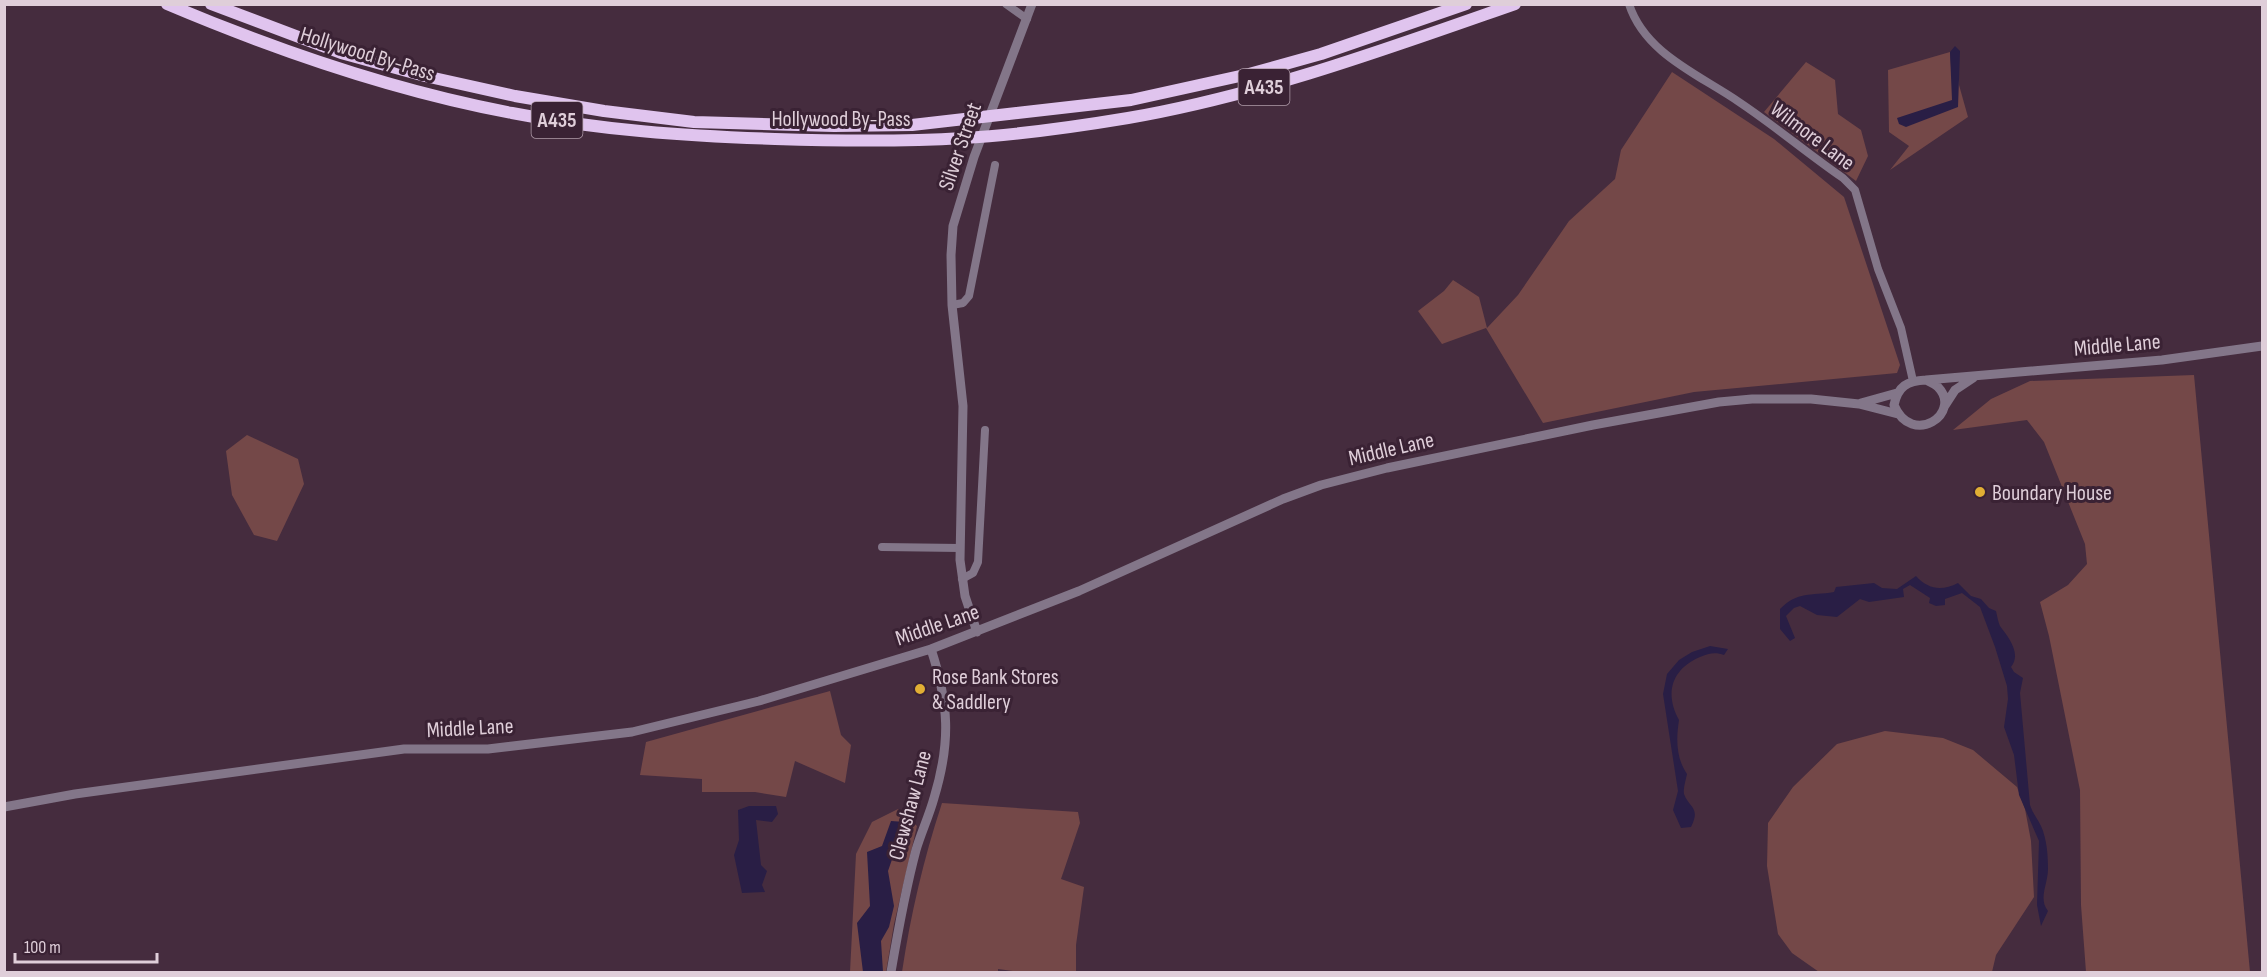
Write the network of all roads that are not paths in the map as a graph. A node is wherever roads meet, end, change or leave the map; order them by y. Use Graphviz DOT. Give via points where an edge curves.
graph roads {
  1 [pos="167,4"];
  2 [pos="212,4"];
  3 [pos="1006,4"];
  4 [pos="1032,4"];
  5 [pos="1466,4"];
  6 [pos="1515,4"];
  7 [pos="1630,7"];
  8 [pos="1027,19"];
  9 [pos="995,165"];
  10 [pos="952,305"];
  11 [pos="2262,346"];
  12 [pos="1975,377"];
  13 [pos="1926,380"];
  14 [pos="1913,381"];
  15 [pos="1897,393"];
  16 [pos="1859,404"];
  17 [pos="1944,407"];
  18 [pos="1898,414"];
  19 [pos="985,430"];
  20 [pos="882,547"];
  21 [pos="960,548"];
  22 [pos="962,579"];
  23 [pos="977,632"];
  24 [pos="931,649"];
  25 [pos="4,807"];
  26 [pos="891,972"];
  1 -- 6 [label="highway, Hollywood By-Pass / A435" via="335,68 510,113 602,128 689,136 839,141 963,138 1130,117 1327,69"];
  2 -- 5 [label="highway, Hollywood By-Pass / A435" via="341,53 515,96 694,122 834,126 912,125 1131,100 1321,54"];
  3 -- 8 [label="street"];
  4 -- 8 [label="street, Silver Street"];
  7 -- 14 [label="street, Wilmore Lane" via="1646,36 1662,52 1741,104 1855,190 1878,269 1901,328"];
  8 -- 10 [label="street, Silver Street" via="974,157 953,226"];
  9 -- 10 [label="street" via="969,296 963,303"];
  10 -- 21 [label="street, Silver Street" via="963,406"];
  11 -- 12 [label="street, Middle Lane" via="2162,360"];
  12 -- 13 [label="street, Middle Lane"];
  12 -- 17 [label="street, Middle Lane" via="1955,390"];
  13 -- 14 [label="street, Middle Lane"];
  13 -- 17 [label="street" via="1938,387"];
  14 -- 15 [label="street, Middle Lane"];
  15 -- 16 [label="street, Middle Lane"];
  15 -- 18 [label="street" via="1894,405"];
  16 -- 18 [label="street, Middle Lane"];
  16 -- 23 [label="street, Middle Lane" via="1772,398 1686,407 1455,453 1321,485"];
  17 -- 18 [label="street, Middle Lane" via="1940,418 1919,426"];
  19 -- 22 [label="street" via="978,562 973,573"];
  20 -- 21 [label="street"];
  21 -- 22 [label="street, Silver Street"];
  22 -- 23 [label="street, Silver Street"];
  23 -- 24 [label="street, Middle Lane"];
  24 -- 25 [label="street, Middle Lane" via="759,701 632,732 488,749 392,751"];
  24 -- 26 [label="street, Clewshaw Lane" via="945,699 946,746 904,900"];
}
